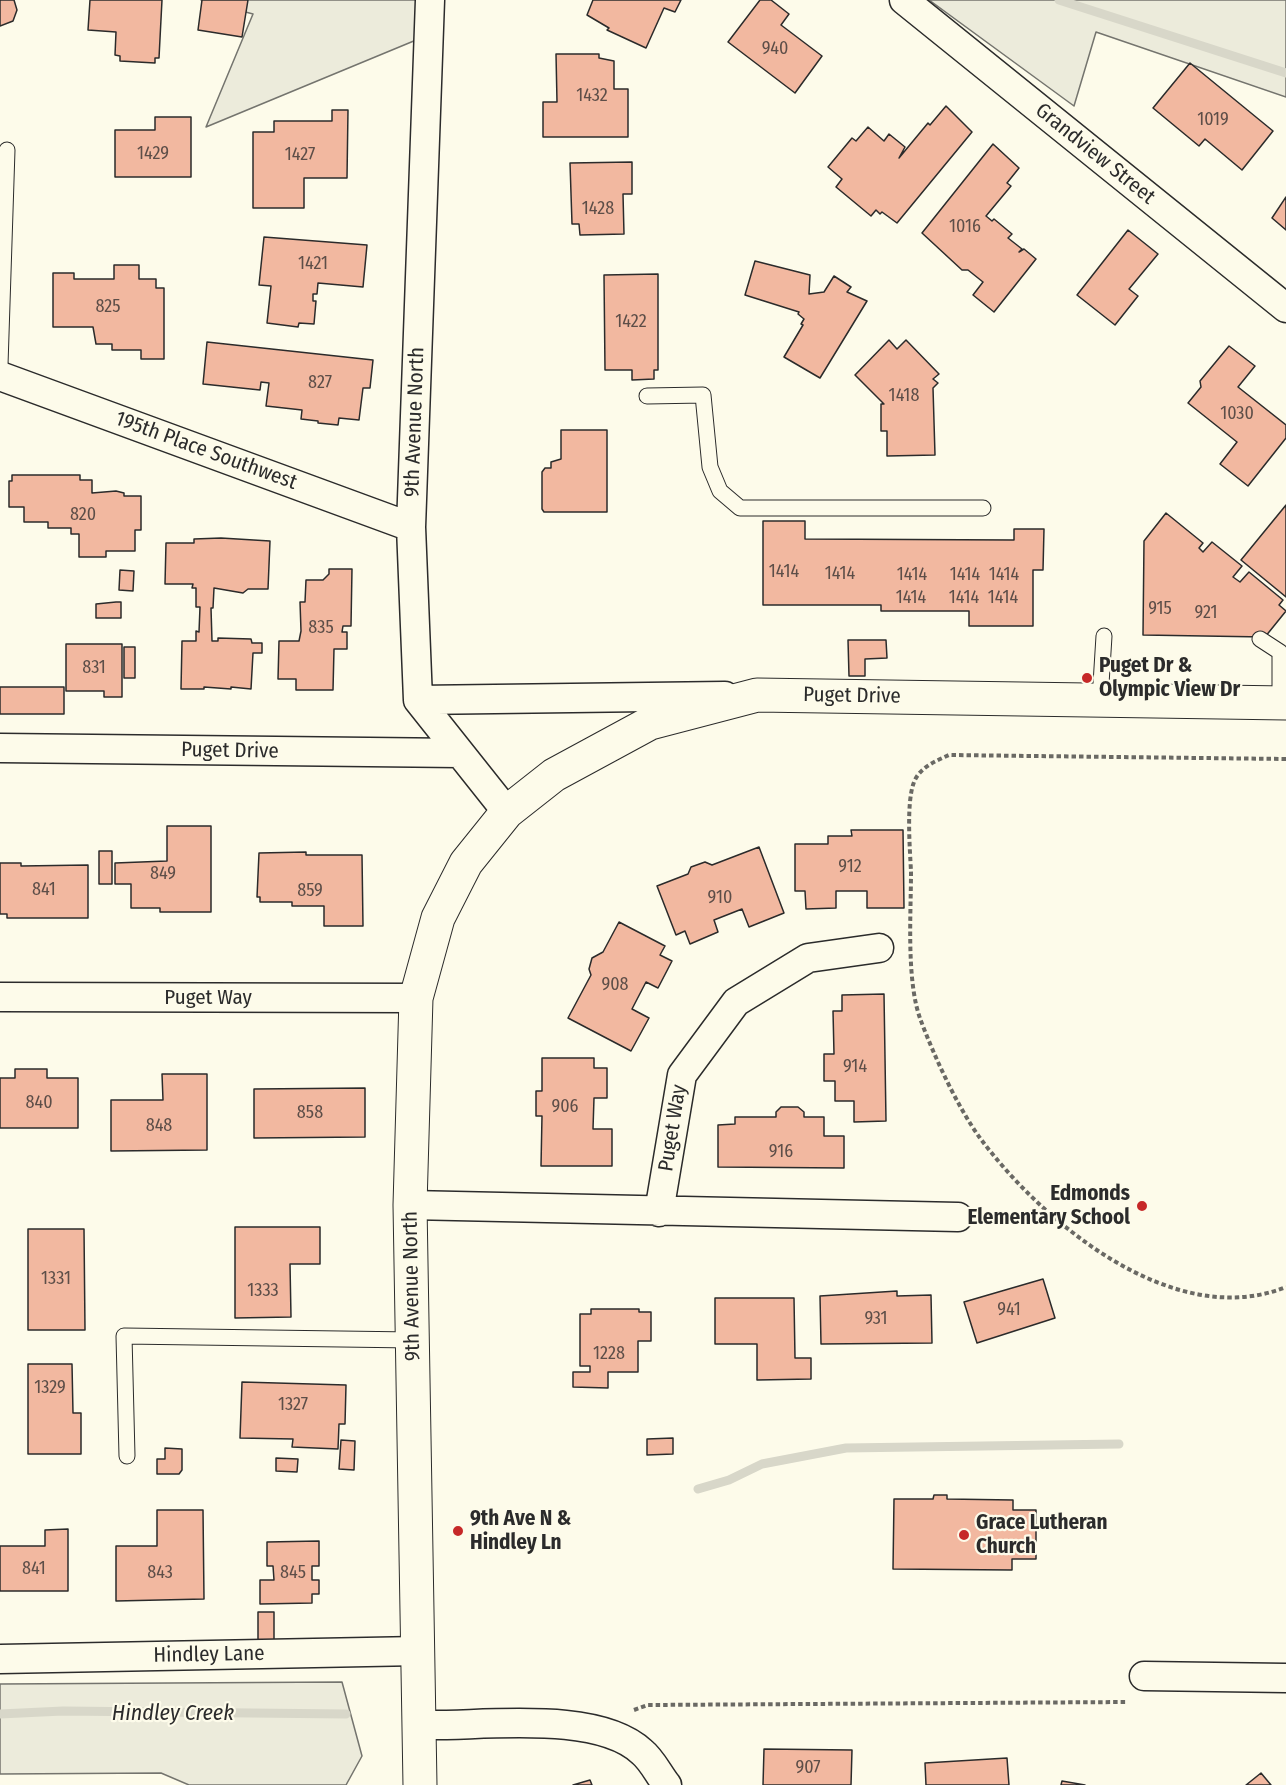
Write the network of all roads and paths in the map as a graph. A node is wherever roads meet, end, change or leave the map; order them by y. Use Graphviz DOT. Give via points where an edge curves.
graph roads {
  1 [pos="430,0"];
  2 [pos="913,3"];
  3 [pos="7,150"];
  4 [pos="1286,308"];
  5 [pos="0,365"];
  6 [pos="0,376"];
  7 [pos="647,396"];
  8 [pos="983,508"];
  9 [pos="411,527"];
  10 [pos="1104,636"];
  11 [pos="1260,639"];
  12 [pos="757,695"];
  13 [pos="418,700"];
  14 [pos="1100,700"];
  15 [pos="1283,703"];
  16 [pos="0,748"];
  17 [pos="460,753"];
  18 [pos="1286,759"];
  19 [pos="507,812"];
  20 [pos="879,948"];
  21 [pos="0,997"];
  22 [pos="416,998"];
  23 [pos="410,1205"];
  24 [pos="659,1212"];
  25 [pos="958,1217"];
  26 [pos="1286,1287"];
  27 [pos="413,1340"];
  28 [pos="127,1456"];
  29 [pos="419,1651"];
  30 [pos="0,1659"];
  31 [pos="1144,1676"];
  32 [pos="1286,1678"];
  33 [pos="420,1725"];
  34 [pos="604,1730"];
  35 [pos="420,1785"];
  36 [pos="667,1785"];
  1 -- 9 [label="street, 9th Avenue North"];
  2 -- 4 [label="street, Grandview Street"];
  3 -- 5 [label="lane"];
  6 -- 9 [label="street, 195th Place Southwest"];
  7 -- 8 [label="lane" via="703,395 710,467 720,491 740,508"];
  9 -- 13 [label="street, 9th Avenue North"];
  10 -- 14 [label="lane"];
  11 -- 15 [label="lane" via="1280,652"];
  12 -- 13 [label="street, Puget Drive"];
  12 -- 14 [label="main road, Puget Drive"];
  12 -- 19 [label="main road, 9th Avenue North" via="650,723 554,775"];
  13 -- 17 [label="street"];
  14 -- 15 [label="main road, Puget Drive"];
  16 -- 17 [label="street, Puget Drive"];
  17 -- 19 [label="street"];
  18 -- 26 [label="path" via="949,755 929,764 914,781 910,822 912,971 920,1019 946,1077 980,1137 1023,1190 1128,1270 1169,1287 1209,1295 1250,1298"];
  19 -- 22 [label="main road, 9th Avenue North" via="460,872 438,918"];
  20 -- 24 [label="street, Puget Way" via="808,958 736,1002 682,1075"];
  21 -- 22 [label="street, Puget Way"];
  22 -- 23 [label="main road, 9th Avenue North"];
  23 -- 24 [label="street"];
  23 -- 27 [label="main road, 9th Avenue North"];
  24 -- 25 [label="street"];
  27 -- 28 [label="lane" via="124,1336"];
  27 -- 29 [label="main road, 9th Avenue North"];
  29 -- 30 [label="street, Hindley Lane"];
  29 -- 33 [label="main road, 9th Avenue North"];
  31 -- 32 [label="street"];
  31 -- 34 [label="path" via="1131,1702 648,1705 628,1712"];
  33 -- 34 [label="street" via="533,1723"];
  33 -- 35 [label="main road, 9th Avenue North"];
  34 -- 36 [label="street" via="642,1752"];
}
